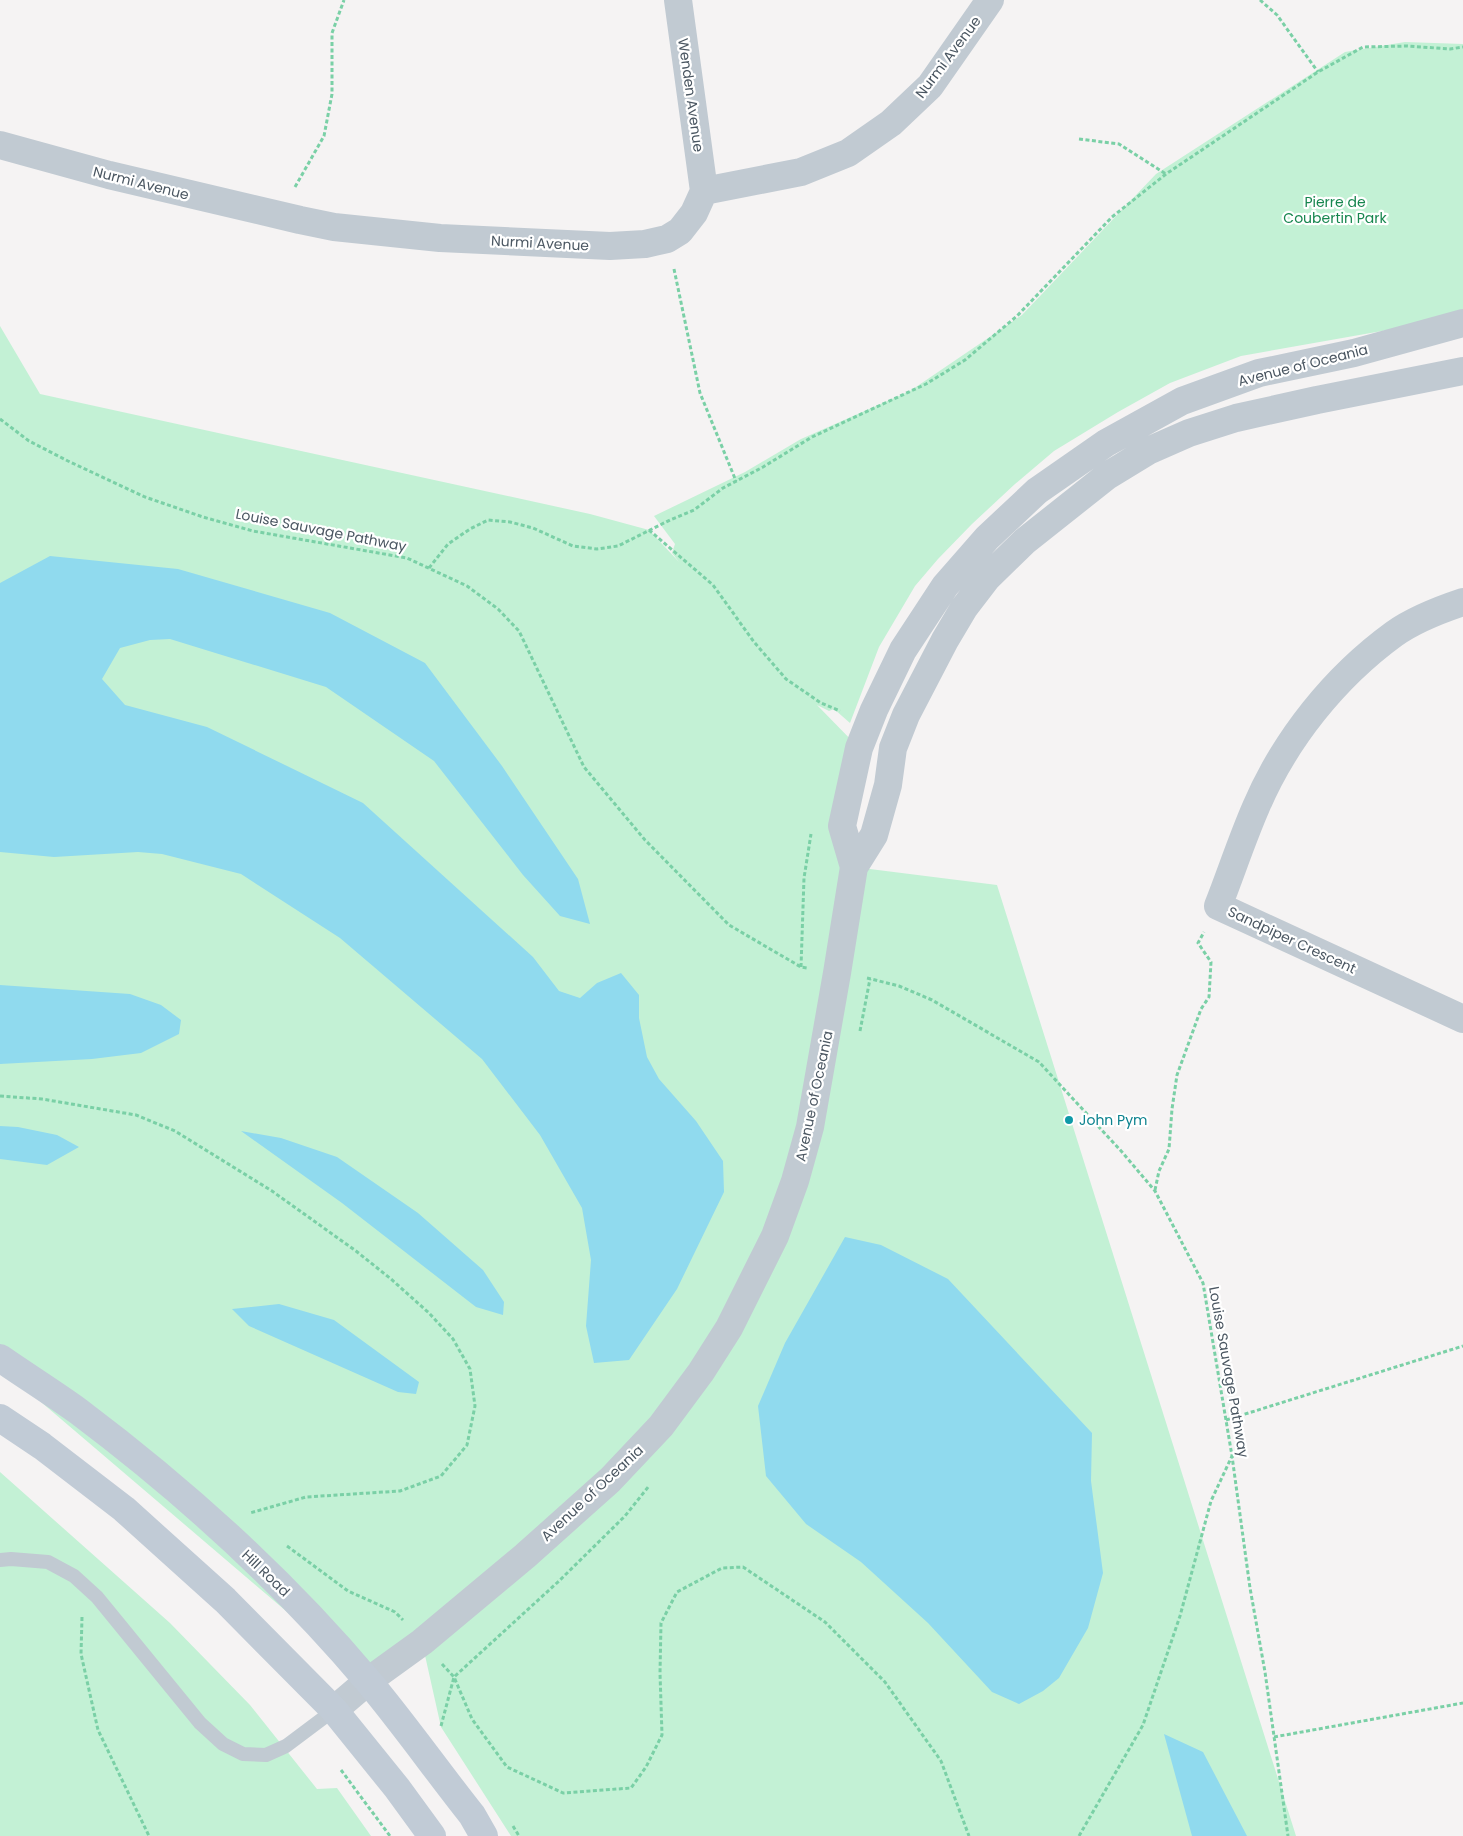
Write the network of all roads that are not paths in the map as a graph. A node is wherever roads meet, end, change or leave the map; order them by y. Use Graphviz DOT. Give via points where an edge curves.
graph roads {
  1 [pos="678,0"];
  2 [pos="990,0"];
  3 [pos="0,144"];
  4 [pos="704,190"];
  5 [pos="1463,323"];
  6 [pos="1463,371"];
  7 [pos="1463,602"];
  8 [pos="854,867"];
  9 [pos="1463,1019"];
  10 [pos="0,1358"];
  11 [pos="0,1418"];
  12 [pos="0,1560"];
  13 [pos="368,1681"];
  14 [pos="334,1710"];
  15 [pos="432,1836"];
  16 [pos="484,1836"];
  1 -- 4 [label="street, Wenden Avenue"];
  2 -- 4 [label="street, Nurmi Avenue" via="930,86 892,123 848,153 801,172"];
  3 -- 4 [label="street, Nurmi Avenue" via="109,175 334,227 448,238 610,246 645,244 667,239 680,231 694,213"];
  5 -- 8 [label="street, Avenue of Oceania" via="1354,353 1258,373 1182,401 1106,443 1037,491 987,538 945,586 903,650 859,748 842,826"];
  6 -- 8 [label="street, Avenue of Oceania" via="1254,414 1189,433 1148,451 1107,476 1025,541 987,578 964,608 926,676 893,748 888,786 874,835"];
  7 -- 9 [label="street, Sandpiper Crescent" via="1396,633 1343,677 1302,727 1256,806 1218,906"];
  8 -- 13 [label="street, Avenue of Oceania" via="810,1127 775,1236 729,1328 661,1426 610,1480 422,1642"];
  10 -- 13 [label="main road, Hill Road" via="77,1410 214,1522 294,1600"];
  11 -- 14 [label="main road" via="124,1508 226,1600"];
  12 -- 14 [label="lane" via="48,1562 74,1576 97,1597 200,1724 222,1744 243,1754 266,1756 286,1746"];
  13 -- 14 [label="street, Avenue of Oceania"];
  13 -- 16 [label="main road, Hill Road"];
  14 -- 15 [label="main road" via="398,1788"];
}
